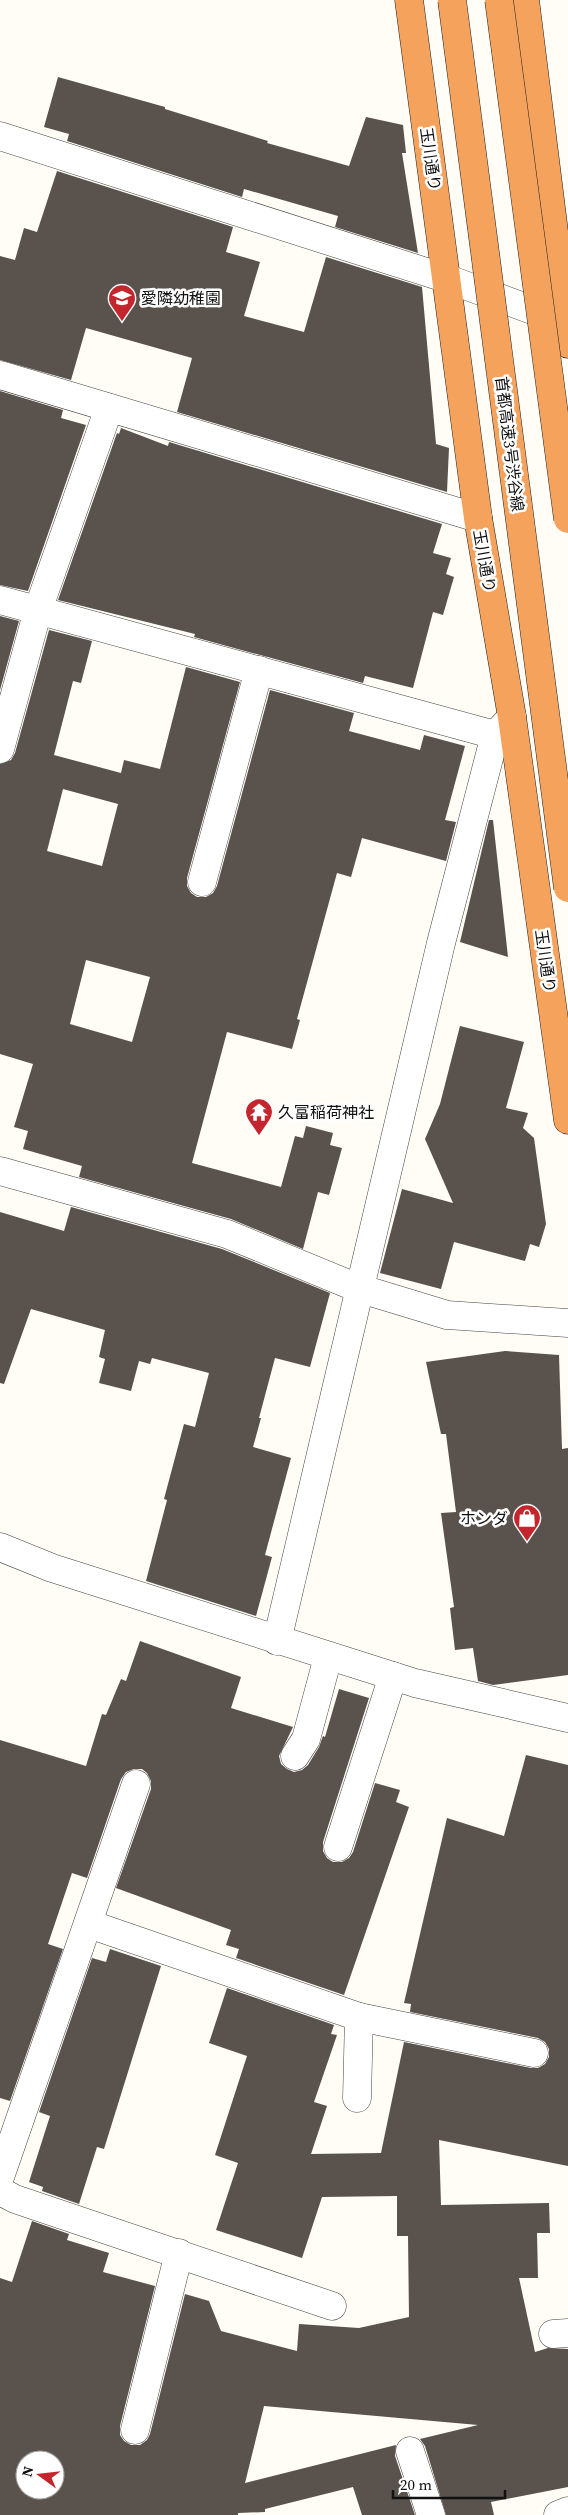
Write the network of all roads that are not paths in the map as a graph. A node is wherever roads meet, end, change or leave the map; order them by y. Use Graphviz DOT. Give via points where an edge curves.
graph roads {
  1 [pos="409,0"];
  2 [pos="452,0"];
  3 [pos="499,0"];
  4 [pos="526,0"];
  5 [pos="0,136"];
  6 [pos="448,278"];
  7 [pos="567,330"];
  8 [pos="0,375"];
  9 [pos="109,408"];
  10 [pos="478,518"];
  11 [pos="568,519"];
  12 [pos="0,600"];
  13 [pos="38,610"];
  14 [pos="259,670"];
  15 [pos="503,726"];
  16 [pos="0,749"];
  17 [pos="202,882"];
  18 [pos="568,888"];
  19 [pos="568,1120"];
  20 [pos="0,1171"];
  21 [pos="358,1288"];
  22 [pos="568,1323"];
  23 [pos="0,1547"];
  24 [pos="277,1641"];
  25 [pos="328,1656"];
  26 [pos="393,1676"];
  27 [pos="568,1718"];
  28 [pos="295,1756"];
  29 [pos="136,1784"];
  30 [pos="338,1846"];
  31 [pos="89,1924"];
  32 [pos="359,2017"];
  33 [pos="534,2053"];
  34 [pos="357,2098"];
  35 [pos="0,2177"];
  36 [pos="0,2191"];
  37 [pos="179,2253"];
  38 [pos="332,2306"];
  39 [pos="135,2430"];
  40 [pos="410,2451"];
  41 [pos="568,2511"];
  42 [pos="431,2515"];
  43 [pos="558,2515"];
  1 -- 6 [label="highway, 玉川通り"];
  2 -- 18 [label="highway, 首都高速3号渋谷線, bridge"];
  3 -- 11 [label="highway, bridge"];
  4 -- 7 [label="highway"];
  5 -- 6 [label="street"];
  6 -- 7 [label="street"];
  6 -- 10 [label="highway, 玉川通り"];
  8 -- 9 [label="street"];
  9 -- 10 [label="street"];
  9 -- 13 [label="street"];
  10 -- 15 [label="highway, 玉川通り"];
  12 -- 13 [label="street"];
  13 -- 14 [label="street"];
  13 -- 16 [label="street"];
  14 -- 15 [label="street"];
  14 -- 17 [label="street"];
  15 -- 19 [label="highway, 玉川通り"];
  15 -- 21 [label="street" via="441,943"];
  20 -- 21 [label="street" via="227,1234"];
  21 -- 22 [label="street" via="447,1315"];
  21 -- 24 [label="street"];
  23 -- 24 [label="street" via="52,1568"];
  24 -- 25 [label="street"];
  25 -- 26 [label="street"];
  25 -- 28 [label="street" via="306,1739"];
  26 -- 27 [label="street"];
  26 -- 30 [label="street"];
  29 -- 31 [label="street"];
  31 -- 32 [label="street"];
  31 -- 35 [label="street"];
  32 -- 33 [label="street"];
  32 -- 34 [label="street"];
  36 -- 37 [label="street" via="15,2199"];
  37 -- 38 [label="street"];
  37 -- 39 [label="street"];
  40 -- 42 [label="street"];
  41 -- 43 [label="street"];
}
